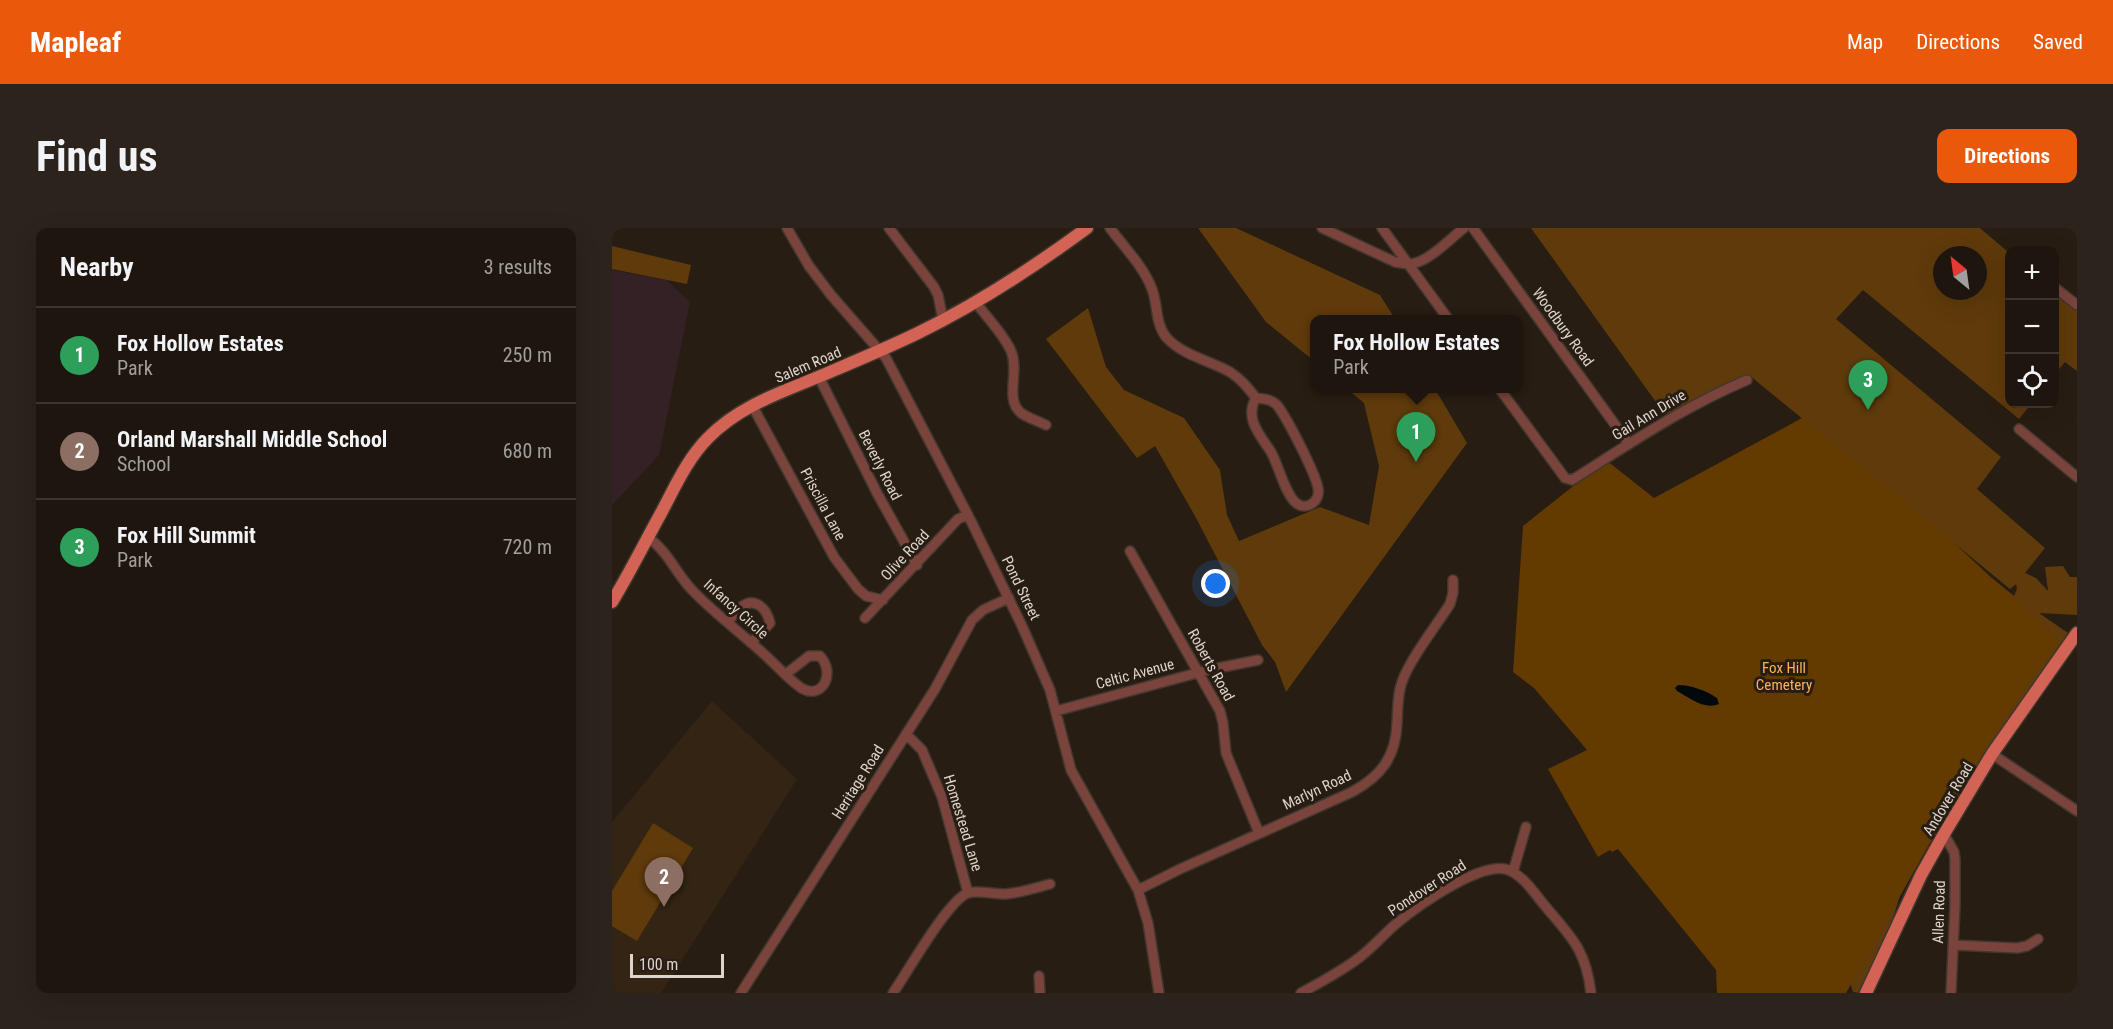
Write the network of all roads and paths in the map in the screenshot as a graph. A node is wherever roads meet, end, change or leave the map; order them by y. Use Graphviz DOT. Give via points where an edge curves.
graph roads {
  1 [pos="788,228"];
  2 [pos="889,228"];
  3 [pos="1088,228"];
  4 [pos="1110,228"];
  5 [pos="1322,228"];
  6 [pos="1382,228"];
  7 [pos="1464,228"];
  8 [pos="1473,228"];
  9 [pos="1407,263"];
  10 [pos="2059,291"];
  11 [pos="975,302"];
  12 [pos="2077,305"];
  13 [pos="1445,315"];
  14 [pos="943,320"];
  15 [pos="879,350"];
  16 [pos="819,376"];
  17 [pos="1747,380"];
  18 [pos="1503,393"];
  19 [pos="1256,398"];
  20 [pos="752,405"];
  21 [pos="1046,425"];
  22 [pos="2019,429"];
  23 [pos="1629,444"];
  24 [pos="2077,477"];
  25 [pos="968,515"];
  26 [pos="648,537"];
  27 [pos="1130,551"];
  28 [pos="917,565"];
  29 [pos="1453,580"];
  30 [pos="1009,598"];
  31 [pos="883,600"];
  32 [pos="612,602"];
  33 [pos="865,618"];
  34 [pos="728,622"];
  35 [pos="2076,638"];
  36 [pos="751,643"];
  37 [pos="1258,660"];
  38 [pos="1199,672"];
  39 [pos="786,674"];
  40 [pos="1056,711"];
  41 [pos="906,734"];
  42 [pos="1992,754"];
  43 [pos="2077,811"];
  44 [pos="1526,827"];
  45 [pos="1259,833"];
  46 [pos="1944,834"];
  47 [pos="1513,872"];
  48 [pos="1050,884"];
  49 [pos="1138,890"];
  50 [pos="968,893"];
  51 [pos="2038,939"];
  52 [pos="1953,945"];
  53 [pos="1039,976"];
  54 [pos="741,993"];
  55 [pos="893,993"];
  56 [pos="1040,993"];
  57 [pos="1159,993"];
  58 [pos="1301,993"];
  59 [pos="1591,993"];
  60 [pos="1866,993"];
  61 [pos="1951,993"];
  1 -- 15 [label="street, Pond Street" via="809,266"];
  2 -- 14 [label="street" via="934,288"];
  3 -- 11 [label="main road, Salem Road"];
  4 -- 19 [label="street" via="1152,289 1167,338 1188,354 1229,372"];
  5 -- 9 [label="street" via="1395,262"];
  6 -- 9 [label="street"];
  7 -- 9 [label="street" via="1423,259"];
  8 -- 23 [label="street, Woodbury Road"];
  9 -- 13 [label="street"];
  10 -- 12 [label="street"];
  11 -- 14 [label="main road, Salem Road"];
  11 -- 21 [label="street" via="1010,349 1015,406"];
  14 -- 15 [label="main road, Salem Road"];
  15 -- 16 [label="main road, Salem Road"];
  15 -- 25 [label="street, Pond Street" via="915,410"];
  16 -- 20 [label="main road, Salem Road"];
  16 -- 28 [label="street, Beverly Road"];
  17 -- 23 [label="street, Gail Ann Drive"];
  18 -- 23 [label="street, Gail Ann Drive" via="1569,480"];
  19 -- 19 [label="street" via="1276,404 1300,444 1318,489 1311,504 1304,507 1291,497 1250,415"];
  20 -- 26 [label="main road, Salem Road" via="728,419 702,444"];
  20 -- 31 [label="street, Priscilla Lane" via="834,557 858,589 866,596"];
  22 -- 24 [label="street"];
  25 -- 28 [label="street, Olive Road" via="958,519"];
  25 -- 30 [label="street, Pond Street"];
  26 -- 32 [label="main road, Salem Road"];
  26 -- 34 [label="street, Infancy Circle" via="662,547 691,589"];
  27 -- 38 [label="street, Roberts Road"];
  28 -- 31 [label="street, Olive Road"];
  29 -- 45 [label="street, Marlyn Road" via="1450,603 1401,684 1396,740 1381,771 1352,792"];
  30 -- 40 [label="street, Pond Street" via="1041,667"];
  30 -- 41 [label="street, Heritage Road" via="972,620"];
  31 -- 33 [label="street, Olive Road"];
  34 -- 36 [label="street, Infancy Circle"];
  34 -- 36 [label="street" via="743,605 763,607 770,623"];
  35 -- 42 [label="main road, Andover Road"];
  36 -- 39 [label="street, Infancy Circle"];
  37 -- 38 [label="street, Celtic Avenue"];
  38 -- 40 [label="street, Celtic Avenue"];
  38 -- 45 [label="street, Roberts Road" via="1220,711 1226,753"];
  39 -- 39 [label="street, Infancy Circle" via="809,656 819,656 826,663 828,676 823,686 814,691 803,689"];
  40 -- 49 [label="street, Pond Street" via="1071,770"];
  41 -- 50 [label="street, Homestead Lane" via="922,750 942,797"];
  41 -- 54 [label="street, Heritage Road"];
  42 -- 43 [label="street"];
  42 -- 46 [label="main road, Andover Road"];
  44 -- 47 [label="street"];
  45 -- 49 [label="street, Marlyn Road"];
  46 -- 52 [label="street, Allen Road" via="1955,859"];
  46 -- 60 [label="main road, Andover Road"];
  47 -- 58 [label="street, Pondover Road" via="1491,869 1466,878 1402,919 1346,967"];
  47 -- 59 [label="street" via="1579,948"];
  48 -- 50 [label="street" via="1007,894"];
  49 -- 57 [label="street, Pond Street" via="1148,923"];
  50 -- 55 [label="street" via="949,909"];
  51 -- 52 [label="street" via="2017,948"];
  52 -- 61 [label="street, Allen Road"];
  53 -- 56 [label="street"];
}
